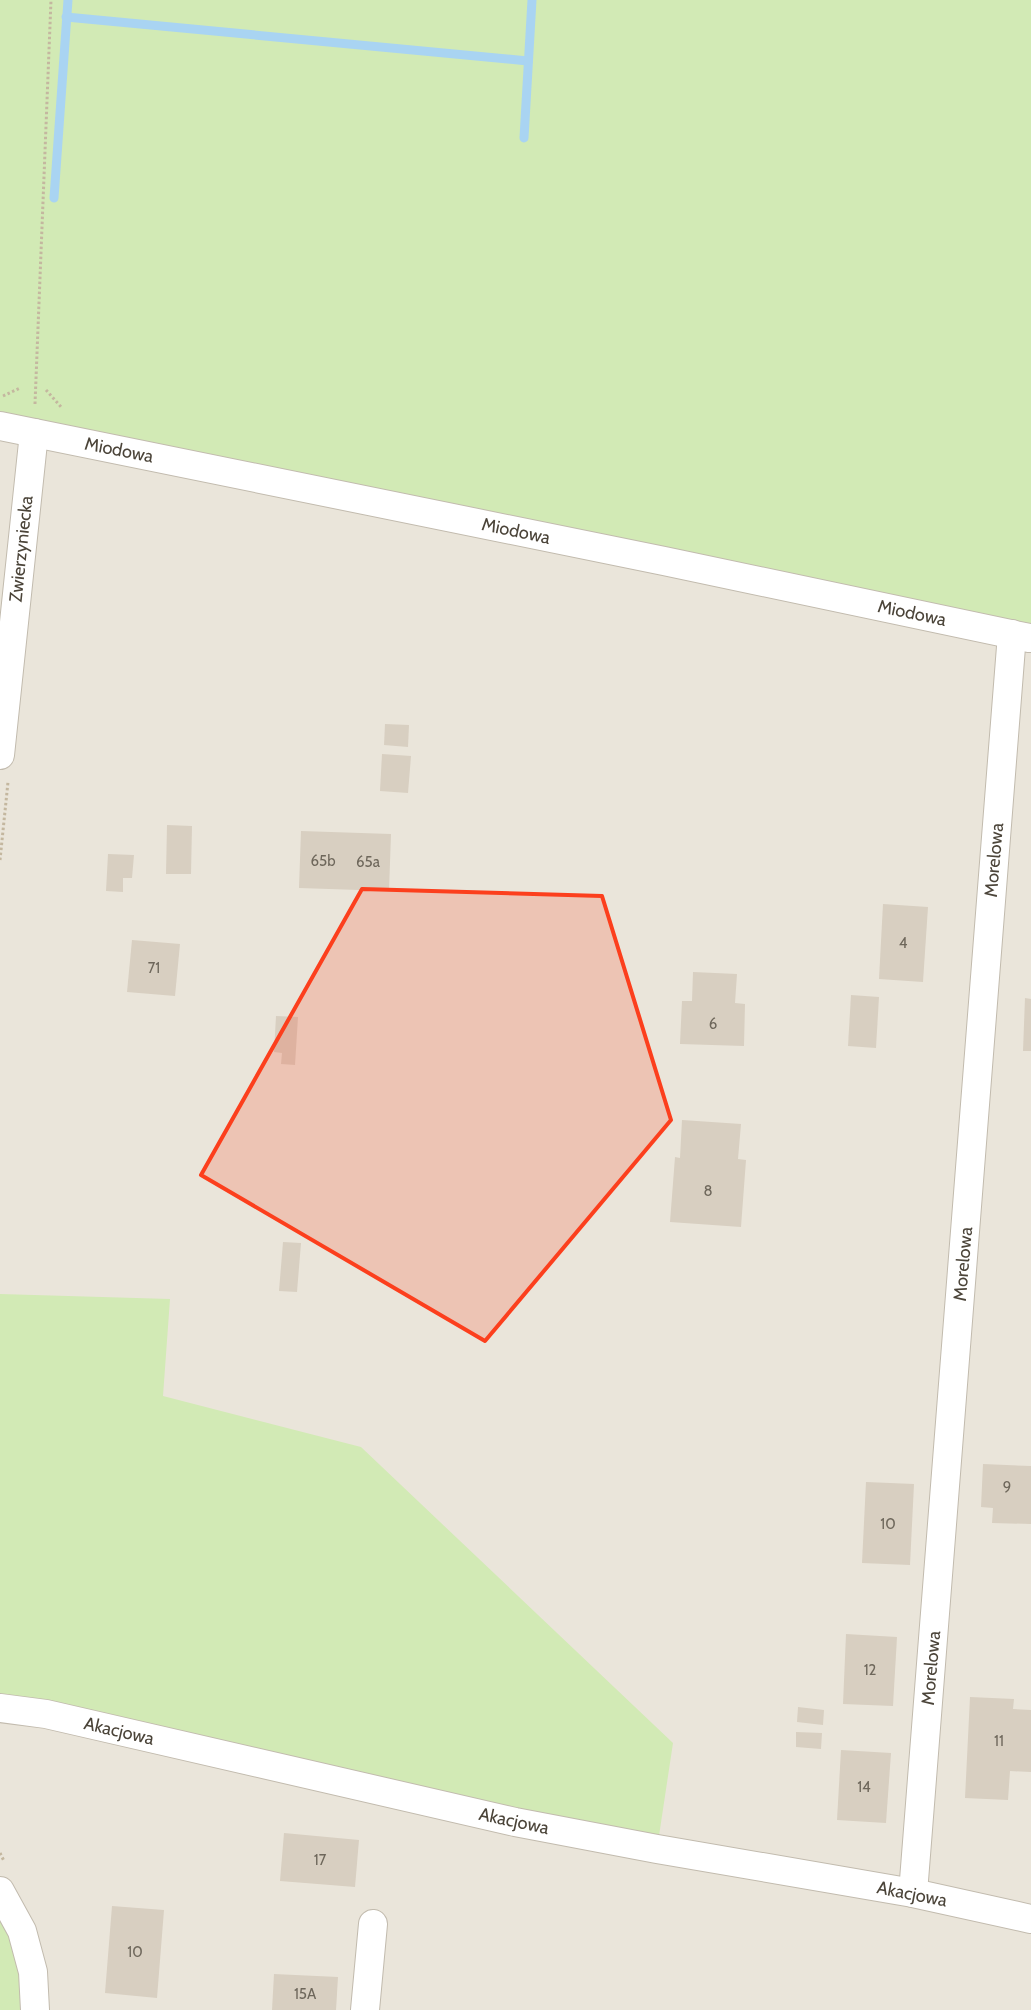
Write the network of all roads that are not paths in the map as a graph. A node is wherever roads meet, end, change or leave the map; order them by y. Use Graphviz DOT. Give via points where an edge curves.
graph roads {
  1 [pos="0,426"];
  2 [pos="34,433"];
  3 [pos="1022,636"];
  4 [pos="0,755"];
  5 [pos="0,1708"];
  6 [pos="0,1891"];
  7 [pos="913,1894"];
  8 [pos="1031,1919"];
  9 [pos="373,1924"];
  10 [pos="35,2010"];
  11 [pos="365,2010"];
  1 -- 2 [label="street, Miodowa"];
  2 -- 3 [label="street, Miodowa"];
  2 -- 4 [label="street, Zwierzyniecka"];
  3 -- 7 [label="street, Morelowa"];
  5 -- 7 [label="street, Akacjowa" via="46,1714 515,1822"];
  6 -- 10 [label="street" via="22,1931 33,1972"];
  7 -- 8 [label="street, Akacjowa"];
  9 -- 11 [label="street"];
}
